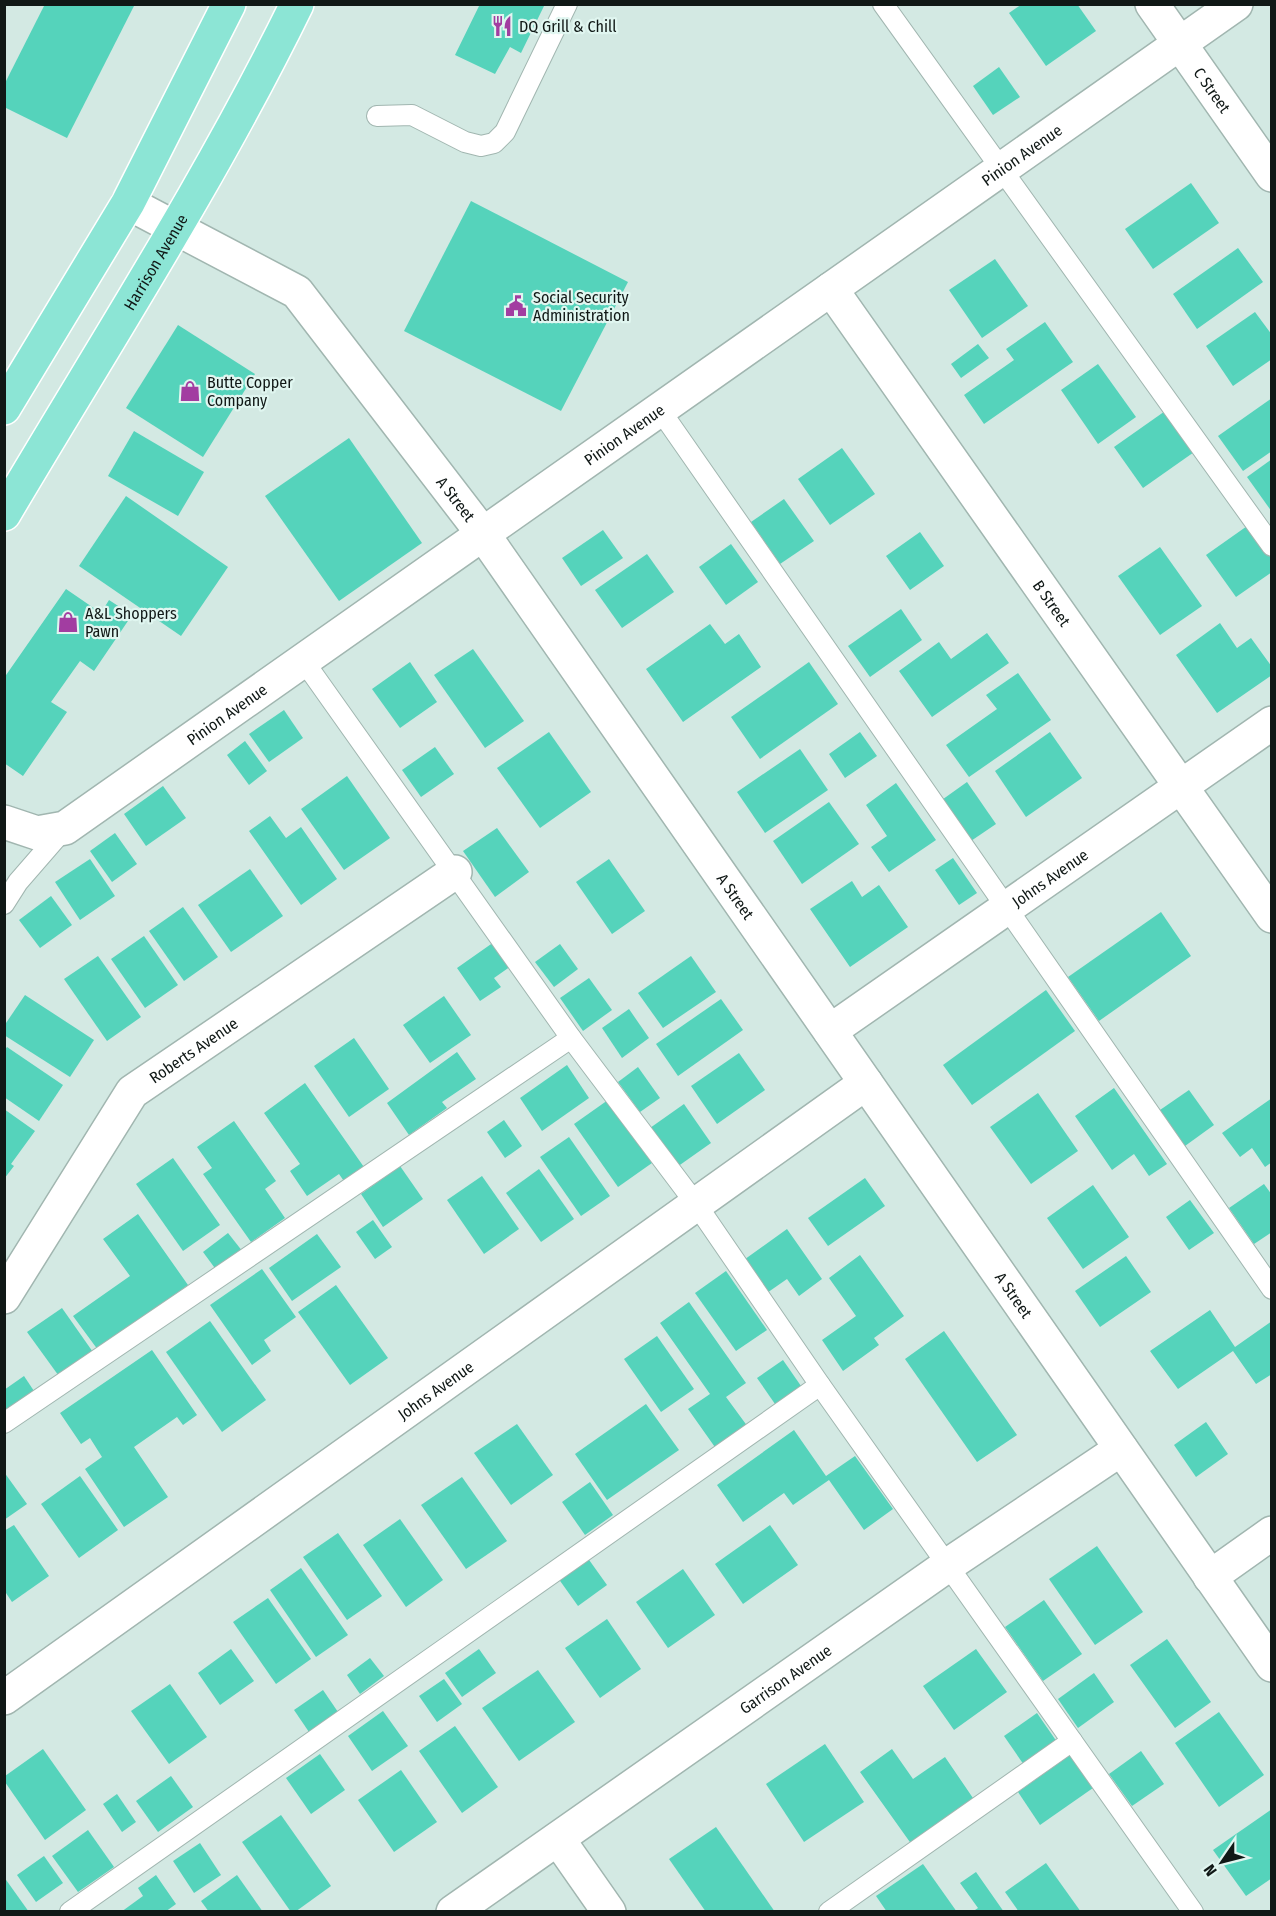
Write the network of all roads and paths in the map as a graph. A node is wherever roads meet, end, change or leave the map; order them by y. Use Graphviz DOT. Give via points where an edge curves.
graph roads {
  1 [pos="229,4"];
  2 [pos="297,4"];
  3 [pos="567,4"];
  4 [pos="884,4"];
  5 [pos="1152,4"];
  6 [pos="1236,4"];
  7 [pos="1180,44"];
  8 [pos="377,116"];
  9 [pos="1001,170"];
  10 [pos="1272,175"];
  11 [pos="128,203"];
  12 [pos="177,229"];
  13 [pos="831,289"];
  14 [pos="4,408"];
  15 [pos="660,410"];
  16 [pos="4,514"];
  17 [pos="483,534"];
  18 [pos="1272,546"];
  19 [pos="303,660"];
  20 [pos="1272,723"];
  21 [pos="1181,786"];
  22 [pos="4,822"];
  23 [pos="65,828"];
  24 [pos="455,872"];
  25 [pos="4,904"];
  26 [pos="1006,908"];
  27 [pos="1272,916"];
  28 [pos="830,1031"];
  29 [pos="571,1038"];
  30 [pos="866,1083"];
  31 [pos="696,1204"];
  32 [pos="1272,1289"];
  33 [pos="4,1298"];
  34 [pos="820,1384"];
  35 [pos="4,1423"];
  36 [pos="1121,1449"];
  37 [pos="1272,1533"];
  38 [pos="948,1565"];
  39 [pos="1210,1577"];
  40 [pos="1272,1665"];
  41 [pos="4,1698"];
  42 [pos="1072,1741"];
  43 [pos="558,1839"];
  44 [pos="70,1911"];
  45 [pos="453,1911"];
  46 [pos="609,1911"];
  47 [pos="829,1911"];
  48 [pos="1193,1911"];
  1 -- 11 [label="main road"];
  2 -- 12 [label="main road, Harrison Avenue"];
  3 -- 8 [label="lane" via="505,132 494,143 481,146 465,142 412,116"];
  4 -- 9 [label="lane"];
  5 -- 7 [label="street, C Street"];
  6 -- 7 [label="street, Pinion Avenue"];
  7 -- 9 [label="street, Pinion Avenue"];
  7 -- 10 [label="street, C Street"];
  9 -- 13 [label="street, Pinion Avenue"];
  9 -- 18 [label="lane"];
  11 -- 12 [label="street, A Street"];
  11 -- 14 [label="main road"];
  12 -- 16 [label="main road, Harrison Avenue"];
  12 -- 17 [label="street, A Street" via="297,292"];
  13 -- 15 [label="street, Pinion Avenue"];
  13 -- 21 [label="street, B Street"];
  15 -- 17 [label="street, Pinion Avenue"];
  15 -- 26 [label="lane"];
  17 -- 19 [label="street, Pinion Avenue"];
  17 -- 28 [label="street, A Street"];
  19 -- 23 [label="street, Pinion Avenue"];
  19 -- 24 [label="lane"];
  20 -- 21 [label="street, Johns Avenue"];
  21 -- 26 [label="street, Johns Avenue"];
  21 -- 27 [label="street, B Street"];
  22 -- 23 [label="street, Pinion Avenue" via="37,833"];
  23 -- 25 [label="lane"];
  24 -- 29 [label="lane"];
  24 -- 33 [label="street, Roberts Avenue" via="132,1092"];
  26 -- 28 [label="street, Johns Avenue"];
  26 -- 32 [label="lane"];
  28 -- 30 [label="street, A Street"];
  29 -- 31 [label="lane"];
  29 -- 35 [label="lane"];
  30 -- 31 [label="street, Johns Avenue"];
  30 -- 36 [label="street, A Street"];
  31 -- 34 [label="lane"];
  31 -- 41 [label="street, Johns Avenue"];
  34 -- 38 [label="lane"];
  34 -- 44 [label="lane"];
  36 -- 38 [label="street, Garrison Avenue"];
  36 -- 39 [label="street, A Street"];
  37 -- 39 [label="street"];
  38 -- 42 [label="lane"];
  38 -- 43 [label="street, Garrison Avenue"];
  39 -- 40 [label="street, A Street"];
  42 -- 47 [label="lane"];
  42 -- 48 [label="lane"];
  43 -- 45 [label="street, Garrison Avenue"];
  43 -- 46 [label="street"];
}
